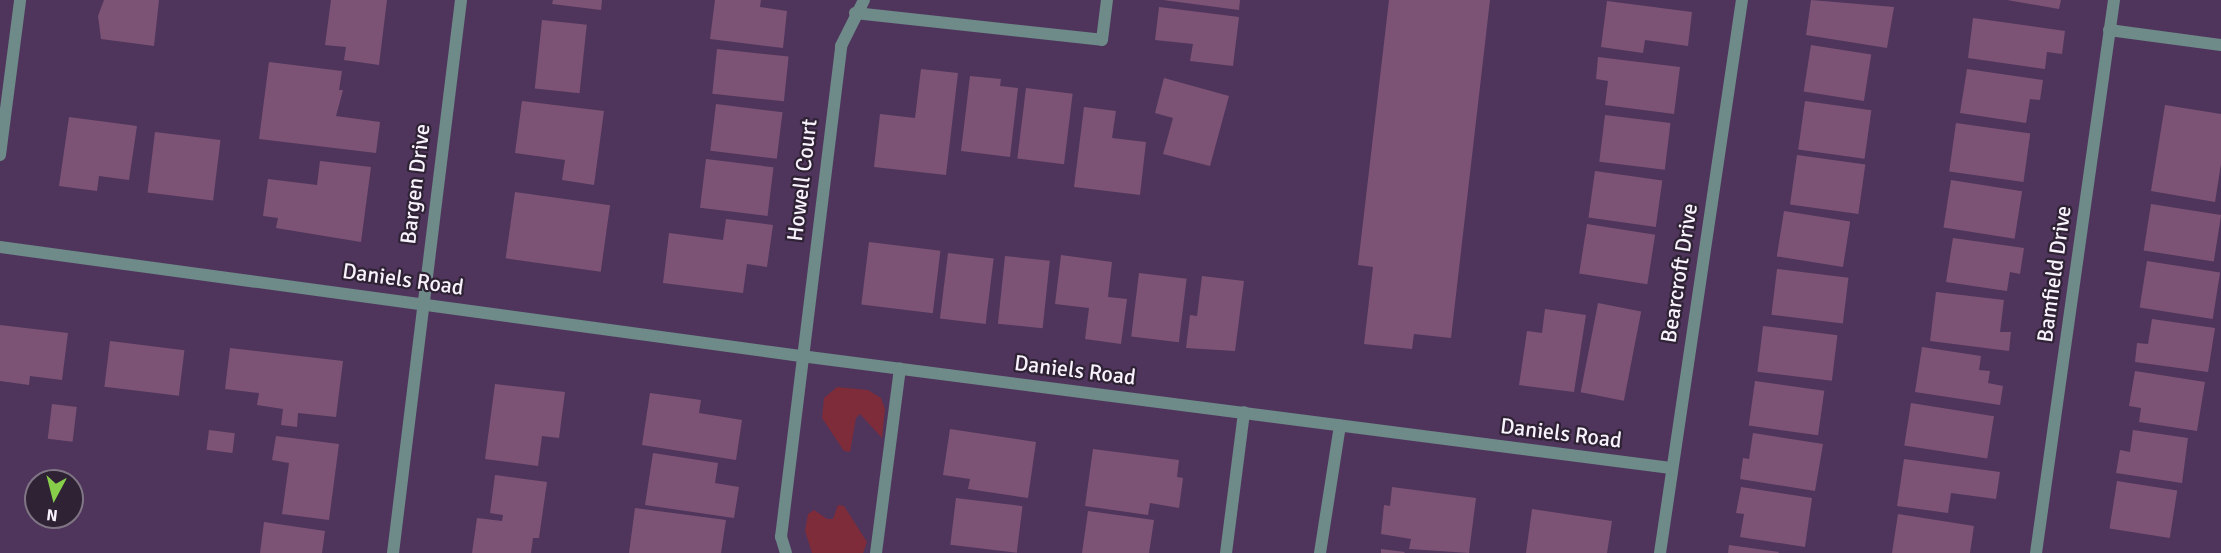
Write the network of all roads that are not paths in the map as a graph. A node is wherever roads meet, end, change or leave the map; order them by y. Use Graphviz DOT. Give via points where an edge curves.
graph roads {
  1 [pos="20,0"];
  2 [pos="461,0"];
  3 [pos="864,0"];
  4 [pos="1107,0"];
  5 [pos="1742,0"];
  6 [pos="2114,0"];
  7 [pos="855,13"];
  8 [pos="2109,30"];
  9 [pos="2221,45"];
  10 [pos="0,155"];
  11 [pos="0,247"];
  12 [pos="422,303"];
  13 [pos="801,356"];
  14 [pos="900,369"];
  15 [pos="1244,412"];
  16 [pos="1340,426"];
  17 [pos="1671,468"];
  18 [pos="393,553"];
  19 [pos="786,553"];
  20 [pos="876,553"];
  21 [pos="1226,553"];
  22 [pos="1320,553"];
  23 [pos="1660,553"];
  24 [pos="2036,553"];
  1 -- 10 [label="street"];
  2 -- 12 [label="street, Bargen Drive"];
  3 -- 7 [label="street, Howell Court"];
  4 -- 7 [label="street" via="1102,40"];
  5 -- 17 [label="street, Bearcroft Drive"];
  6 -- 8 [label="street, Bamfield Drive"];
  7 -- 13 [label="street, Howell Court" via="841,46"];
  8 -- 9 [label="street"];
  8 -- 24 [label="street, Bamfield Drive"];
  11 -- 12 [label="street, Daniels Road"];
  12 -- 13 [label="street, Daniels Road"];
  12 -- 18 [label="street, Bargen Drive"];
  13 -- 14 [label="street, Daniels Road"];
  13 -- 19 [label="street" via="781,537"];
  14 -- 15 [label="street, Daniels Road"];
  14 -- 20 [label="street"];
  15 -- 16 [label="street, Daniels Road"];
  15 -- 21 [label="street"];
  16 -- 17 [label="street, Daniels Road"];
  16 -- 22 [label="street"];
  17 -- 23 [label="street, Bearcroft Drive"];
}
